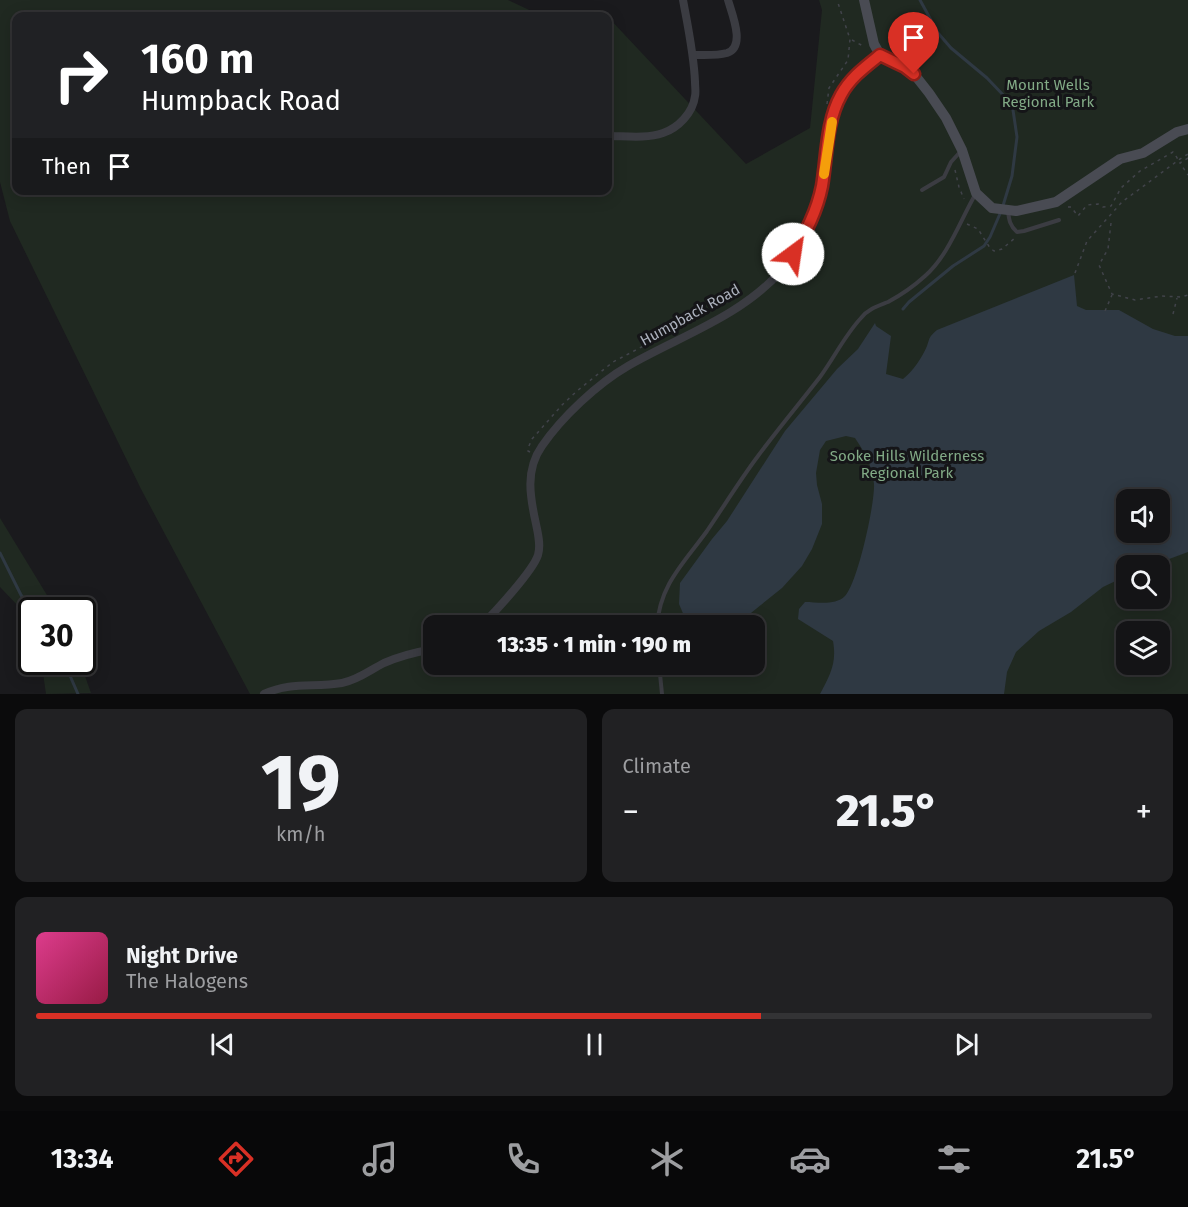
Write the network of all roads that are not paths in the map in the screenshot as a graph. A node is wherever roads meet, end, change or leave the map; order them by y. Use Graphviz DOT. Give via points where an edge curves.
graph roads {
  1 [pos="683,0"];
  2 [pos="728,0"];
  3 [pos="864,0"];
  4 [pos="693,55"];
  5 [pos="880,55"];
  6 [pos="1188,129"];
  7 [pos="612,136"];
  8 [pos="962,150"];
  9 [pos="922,190"];
  10 [pos="976,193"];
  11 [pos="1008,210"];
  12 [pos="1059,220"];
  13 [pos="491,615"];
  14 [pos="657,615"];
  15 [pos="423,651"];
  16 [pos="660,675"];
  17 [pos="284,690"];
  18 [pos="264,694"];
  19 [pos="662,694"];
  1 -- 4 [label="street"];
  2 -- 4 [label="street" via="736,47 724,54"];
  3 -- 5 [label="street"];
  4 -- 7 [label="street" via="695,97 685,118 675,127 651,136"];
  5 -- 8 [label="street" via="914,74 938,106"];
  5 -- 13 [label="street, Humpback Road" via="857,74 839,98 815,211 782,270 732,311 626,367 570,413 541,448 530,484 540,545 538,557"];
  6 -- 11 [label="street" via="1143,153 1120,159 1056,202 1016,212"];
  8 -- 9 [label="lane" via="944,177"];
  8 -- 10 [label="street"];
  10 -- 11 [label="street" via="992,208"];
  10 -- 14 [label="lane" via="926,275 908,290 872,308 852,329 682,562 662,596"];
  11 -- 12 [label="lane" via="1009,221 1017,232"];
  15 -- 17 [label="street" via="384,663 344,683"];
  16 -- 19 [label="lane"];
  17 -- 18 [label="street"];
}
